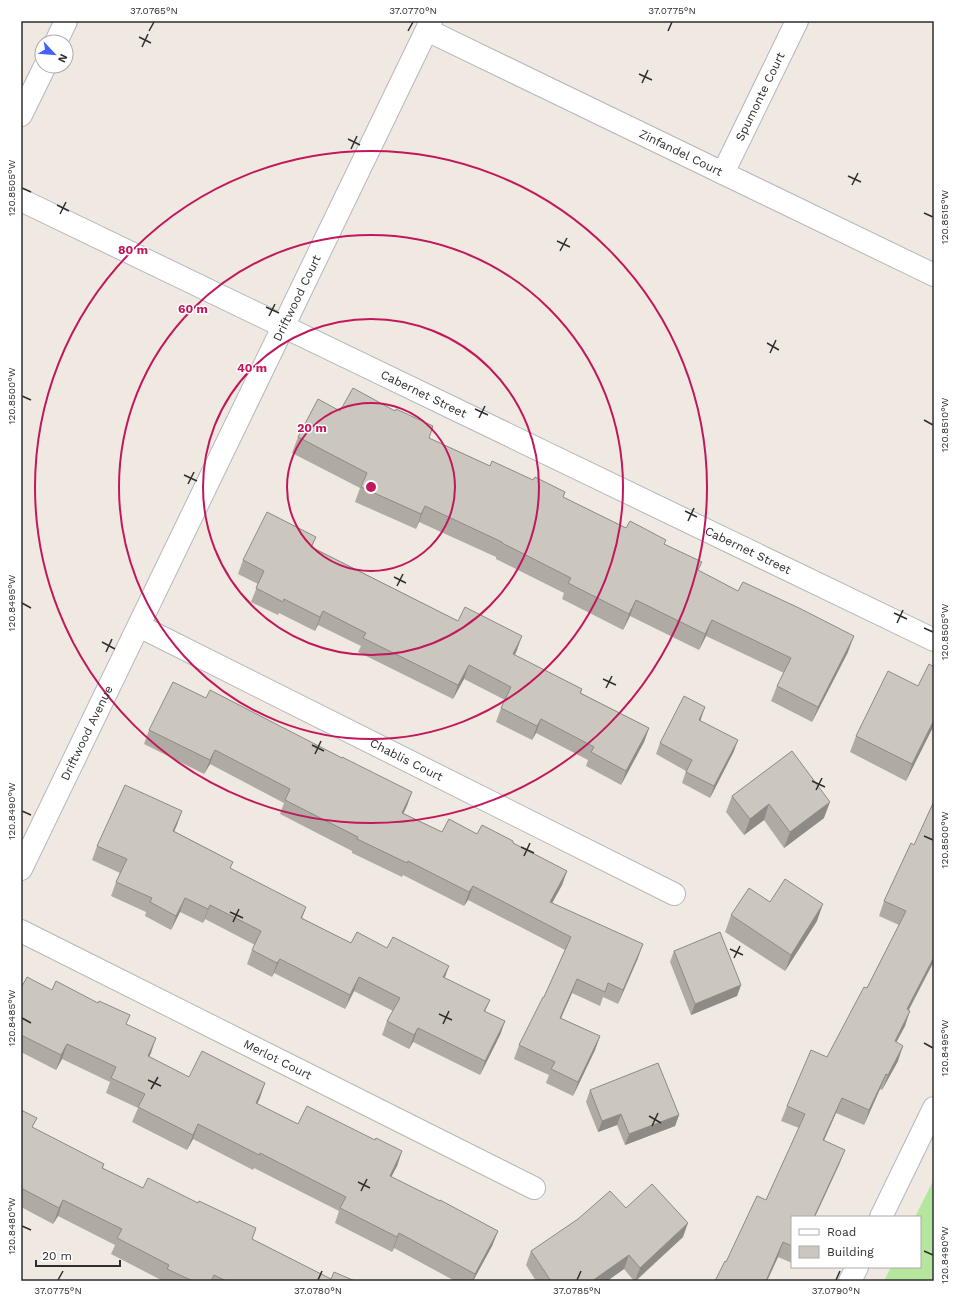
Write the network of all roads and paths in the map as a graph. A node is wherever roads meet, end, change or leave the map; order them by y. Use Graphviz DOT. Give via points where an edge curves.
graph roads {
  1 [pos="66,21"];
  2 [pos="797,21"];
  3 [pos="429,26"];
  4 [pos="60,34"];
  5 [pos="41,74"];
  6 [pos="21,115"];
  7 [pos="723,173"];
  8 [pos="21,200"];
  9 [pos="934,275"];
  10 [pos="284,326"];
  11 [pos="152,598"];
  12 [pos="138,626"];
  13 [pos="934,640"];
  14 [pos="21,869"];
  15 [pos="674,894"];
  16 [pos="21,932"];
  17 [pos="934,1108"];
  18 [pos="534,1188"];
  19 [pos="881,1216"];
  20 [pos="856,1268"];
  21 [pos="850,1281"];
  1 -- 4 [label="street"];
  2 -- 7 [label="street, Spumonte Court"];
  3 -- 7 [label="street, Zinfandel Court"];
  3 -- 10 [label="street, Driftwood Court"];
  5 -- 6 [label="street"];
  7 -- 9 [label="street, Zinfandel Court"];
  8 -- 10 [label="street, Cabernet Street"];
  10 -- 11 [label="street, Driftwood Court"];
  10 -- 13 [label="street, Cabernet Street"];
  11 -- 12 [label="street, Driftwood Avenue"];
  12 -- 14 [label="street, Driftwood Avenue"];
  12 -- 15 [label="street, Chablis Court"];
  16 -- 18 [label="street, Merlot Court"];
  17 -- 19 [label="street"];
  20 -- 21 [label="street"];
}
